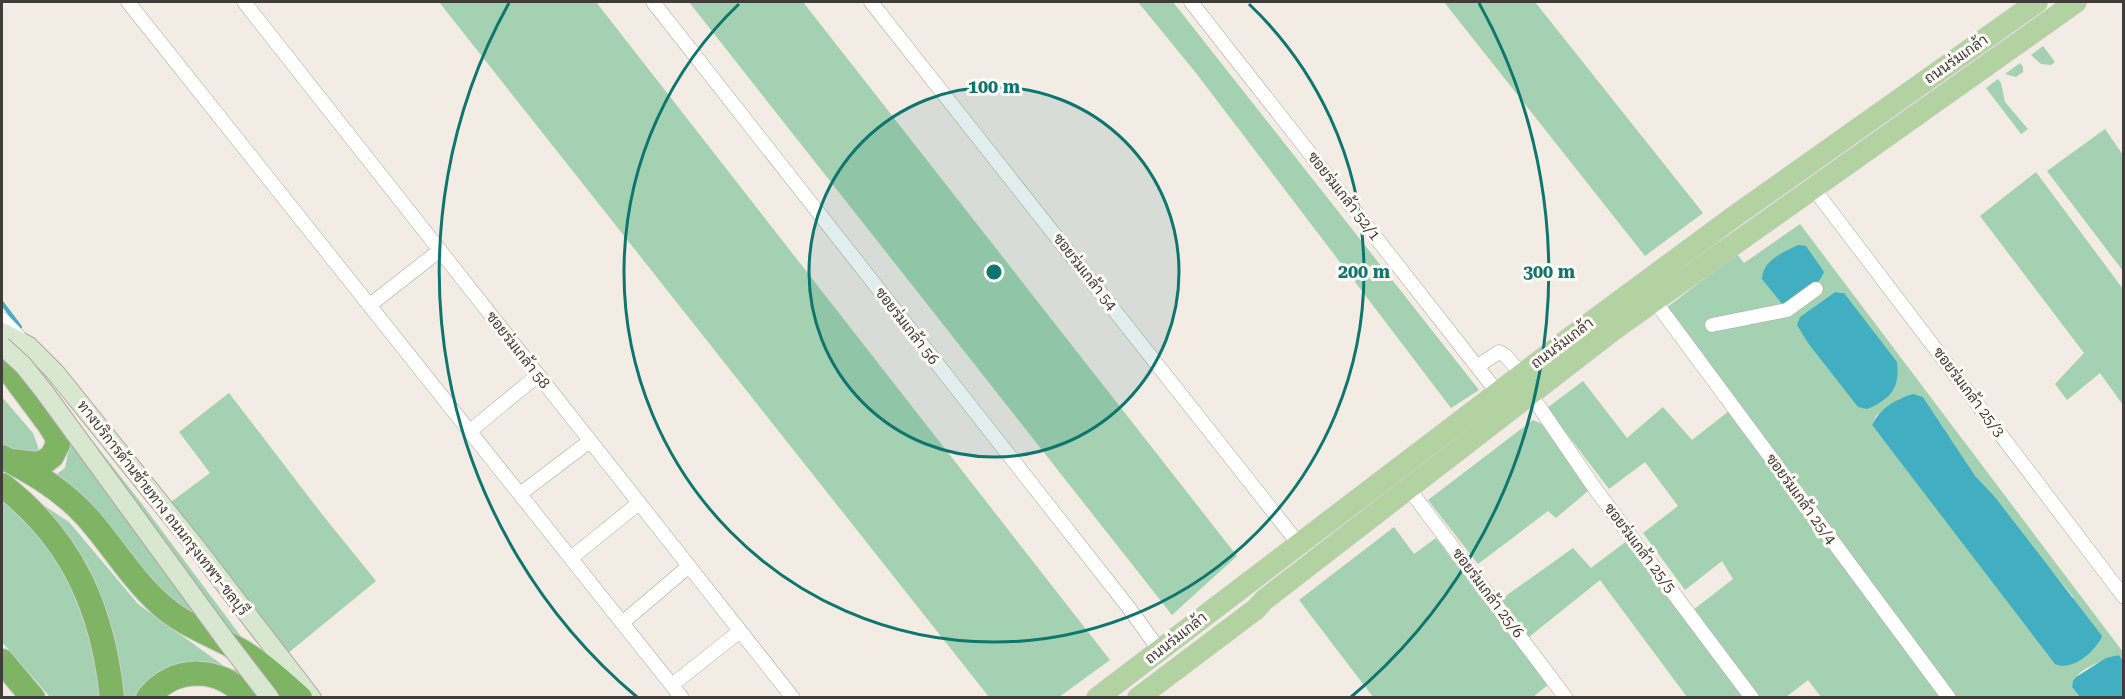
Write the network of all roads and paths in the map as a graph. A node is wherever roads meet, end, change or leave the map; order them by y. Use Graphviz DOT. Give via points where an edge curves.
graph roads {
  1 [pos="128,2"];
  2 [pos="244,2"];
  3 [pos="653,2"];
  4 [pos="871,2"];
  5 [pos="1191,2"];
  6 [pos="2037,2"];
  7 [pos="2076,2"];
  8 [pos="1814,189"];
  9 [pos="440,250"];
  10 [pos="1816,289"];
  11 [pos="1654,300"];
  12 [pos="370,305"];
  13 [pos="2,319"];
  14 [pos="1712,325"];
  15 [pos="2,332"];
  16 [pos="28,345"];
  17 [pos="2,346"];
  18 [pos="2,362"];
  19 [pos="1478,366"];
  20 [pos="1521,374"];
  21 [pos="538,375"];
  22 [pos="1497,392"];
  23 [pos="1531,395"];
  24 [pos="470,431"];
  25 [pos="590,441"];
  26 [pos="4,458"];
  27 [pos="2,485"];
  28 [pos="1410,489"];
  29 [pos="520,494"];
  30 [pos="639,503"];
  31 [pos="1299,543"];
  32 [pos="571,558"];
  33 [pos="689,566"];
  34 [pos="2124,597"];
  35 [pos="622,622"];
  36 [pos="740,631"];
  37 [pos="1160,651"];
  38 [pos="2,661"];
  39 [pos="672,685"];
  40 [pos="1146,695"];
  41 [pos="33,698"];
  42 [pos="112,698"];
  43 [pos="148,698"];
  44 [pos="247,698"];
  45 [pos="270,698"];
  46 [pos="300,698"];
  47 [pos="312,698"];
  48 [pos="682,698"];
  49 [pos="793,698"];
  50 [pos="1097,698"];
  51 [pos="1566,698"];
  52 [pos="1752,698"];
  53 [pos="1949,698"];
  1 -- 12 [label="street"];
  2 -- 9 [label="street, ซอยร่มเกล้า 58"];
  3 -- 37 [label="street, ซอยร่มเกล้า 56"];
  4 -- 31 [label="street, ซอยร่มเกล้า 54"];
  5 -- 19 [label="street, ซอยร่มเกล้า 52/1"];
  6 -- 20 [label="main road, ถนนร่มเกล้า" via="1732,218"];
  7 -- 8 [label="main road, ถนนร่มเกล้า"];
  8 -- 11 [label="main road, ถนนร่มเกล้า"];
  8 -- 34 [label="street, ซอยร่มเกล้า 25/3"];
  9 -- 12 [label="street"];
  9 -- 21 [label="street, ซอยร่มเกล้า 58"];
  10 -- 14 [label="street" via="1787,310"];
  11 -- 23 [label="main road, ถนนร่มเกล้า"];
  11 -- 53 [label="street, ซอยร่มเกล้า 25/4"];
  12 -- 24 [label="street"];
  13 -- 16 [label="street"];
  15 -- 16 [label="main road, ทางบริการด้านซ้ายทาง ถนนกรุงเทพฯ-ชลบุรี"];
  16 -- 47 [label="main road, ทางบริการด้านซ้ายทาง ถนนกรุงเทพฯ-ชลบุรี" via="65,384"];
  17 -- 45 [label="main road, ทางบริการด้านซ้ายทาง ถนนกรุงเทพฯ-ชลบุรี, bridge" via="49,398"];
  18 -- 26 [label="highway" via="56,435 58,444 44,462"];
  19 -- 20 [label="street" via="1499,352"];
  19 -- 22 [label="street, ซอยร่มเกล้า 52/1"];
  20 -- 22 [label="main road, ถนนร่มเกล้า"];
  21 -- 24 [label="street"];
  21 -- 25 [label="street, ซอยร่มเกล้า 58"];
  22 -- 31 [label="main road, ถนนร่มเกล้า"];
  23 -- 28 [label="main road, ถนนร่มเกล้า"];
  23 -- 52 [label="street, ซอยร่มเกล้า 25/5" via="1596,490"];
  24 -- 29 [label="street"];
  25 -- 29 [label="street"];
  25 -- 30 [label="street, ซอยร่มเกล้า 58"];
  26 -- 46 [label="highway" via="55,488 76,506 160,604 243,652"];
  27 -- 42 [label="highway" via="36,515 79,574 104,645"];
  28 -- 40 [label="main road, ถนนร่มเกล้า"];
  28 -- 51 [label="street, ซอยร่มเกล้า 25/6"];
  29 -- 32 [label="street"];
  30 -- 32 [label="street"];
  30 -- 33 [label="street, ซอยร่มเกล้า 58"];
  31 -- 37 [label="main road, ถนนร่มเกล้า"];
  32 -- 35 [label="street"];
  33 -- 35 [label="street"];
  33 -- 36 [label="street, ซอยร่มเกล้า 58"];
  35 -- 39 [label="street"];
  36 -- 39 [label="street"];
  36 -- 49 [label="street, ซอยร่มเกล้า 58"];
  37 -- 50 [label="main road, ถนนร่มเกล้า"];
  38 -- 41 [label="highway"];
  39 -- 48 [label="street"];
  43 -- 44 [label="highway" via="171,678 191,672 227,679"];
}
